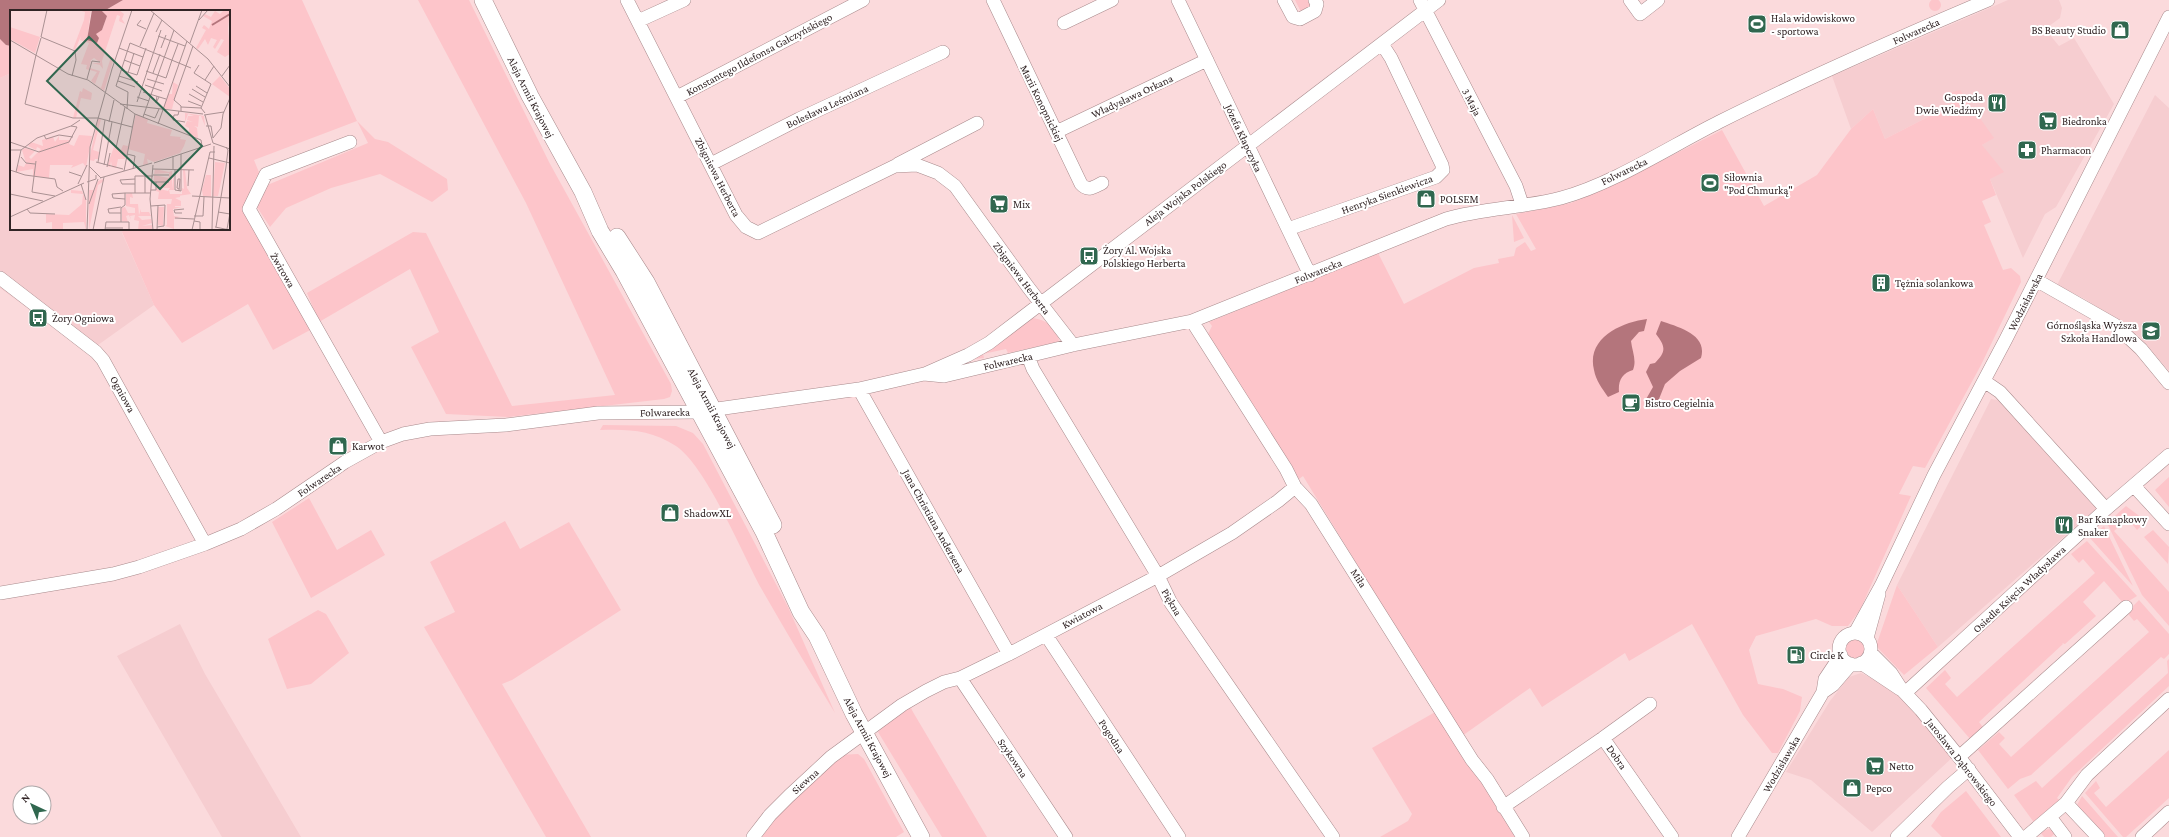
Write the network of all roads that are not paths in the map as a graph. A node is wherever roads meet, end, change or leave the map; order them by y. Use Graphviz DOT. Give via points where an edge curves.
graph roads {
  1 [pos="483,0"];
  2 [pos="627,0"];
  3 [pos="684,0"];
  4 [pos="863,0"];
  5 [pos="993,0"];
  6 [pos="1112,0"];
  7 [pos="1178,0"];
  8 [pos="1284,0"];
  9 [pos="1315,0"];
  10 [pos="1439,0"];
  11 [pos="1630,0"];
  12 [pos="1658,0"];
  13 [pos="1988,0"];
  14 [pos="1422,6"];
  15 [pos="2169,17"];
  16 [pos="638,21"];
  17 [pos="1064,23"];
  18 [pos="1382,44"];
  19 [pos="943,52"];
  20 [pos="1207,60"];
  21 [pos="677,97"];
  22 [pos="977,123"];
  23 [pos="1056,132"];
  24 [pos="350,142"];
  25 [pos="1248,146"];
  26 [pos="711,164"];
  27 [pos="895,166"];
  28 [pos="1102,183"];
  29 [pos="1522,204"];
  30 [pos="1288,229"];
  31 [pos="1310,275"];
  32 [pos="0,278"];
  33 [pos="2036,280"];
  34 [pos="1040,303"];
  35 [pos="1192,321"];
  36 [pos="1073,345"];
  37 [pos="968,355"];
  38 [pos="1028,356"];
  39 [pos="961,372"];
  40 [pos="924,374"];
  41 [pos="1984,381"];
  42 [pos="2169,382"];
  43 [pos="859,389"];
  44 [pos="706,410"];
  45 [pos="381,442"];
  46 [pos="2169,455"];
  47 [pos="2134,486"];
  48 [pos="1295,487"];
  49 [pos="2106,510"];
  50 [pos="2169,524"];
  51 [pos="205,544"];
  52 [pos="1158,576"];
  53 [pos="1881,586"];
  54 [pos="0,593"];
  55 [pos="2126,608"];
  56 [pos="1855,633"];
  57 [pos="1046,635"];
  58 [pos="1867,638"];
  59 [pos="1871,653"];
  60 [pos="1009,654"];
  61 [pos="1841,655"];
  62 [pos="1856,664"];
  63 [pos="960,678"];
  64 [pos="1823,692"];
  65 [pos="1904,692"];
  66 [pos="2169,699"];
  67 [pos="1650,704"];
  68 [pos="864,733"];
  69 [pos="1603,738"];
  70 [pos="1959,757"];
  71 [pos="1969,769"];
  72 [pos="2066,803"];
  73 [pos="1503,807"];
  74 [pos="2169,812"];
  75 [pos="2050,817"];
  76 [pos="754,837"];
  77 [pos="921,837"];
  78 [pos="1066,837"];
  79 [pos="1179,837"];
  80 [pos="1333,837"];
  81 [pos="1523,837"];
  82 [pos="1672,837"];
  83 [pos="1738,837"];
  84 [pos="1897,837"];
  85 [pos="2020,837"];
  86 [pos="2026,837"];
  87 [pos="2065,837"];
  88 [pos="2098,837"];
  89 [pos="2142,837"];
  1 -- 44 [label="main road, Aleja Armii Krajowej" via="530,96 583,192 600,231"];
  2 -- 16 [label="street, Zbigniewa Herberta"];
  3 -- 16 [label="street"];
  4 -- 21 [label="street, Konstantego Ildefonsa Gałczyńskiego"];
  5 -- 23 [label="street, Marii Konopnickiej"];
  6 -- 17 [label="street"];
  7 -- 20 [label="street, Józefa Kłapczyka"];
  8 -- 9 [label="street" via="1293,17 1300,19 1315,11"];
  10 -- 14 [label="street, Aleja Wojska Polskiego"];
  11 -- 12 [label="street" via="1640,14"];
  13 -- 29 [label="street, Folwarecka" via="1895,40 1720,122 1605,181 1562,198"];
  14 -- 18 [label="street, Aleja Wojska Polskiego"];
  14 -- 29 [label="street, 3 Maja" via="1516,186"];
  15 -- 33 [label="street, Wodzisławska"];
  16 -- 21 [label="street, Zbigniewa Herberta"];
  18 -- 25 [label="street, Aleja Wojska Polskiego"];
  18 -- 30 [label="street, Henryka Sienkiewicza" via="1391,58 1443,170 1436,177"];
  19 -- 26 [label="street, Bolesława Leśmiana" via="799,119"];
  20 -- 23 [label="street, Władysława Orkana"];
  20 -- 25 [label="street, Józefa Kłapczyka"];
  21 -- 26 [label="street, Zbigniewa Herberta"];
  22 -- 27 [label="street, Zbigniewa Herberta"];
  23 -- 28 [label="street, Marii Konopnickiej" via="1085,188 1089,189"];
  24 -- 45 [label="street, Żwirowa" via="266,174 248,209"];
  25 -- 30 [label="street, Józefa Kłapczyka"];
  25 -- 34 [label="street, Aleja Wojska Polskiego"];
  26 -- 27 [label="street, Zbigniewa Herberta" via="736,214 746,227 758,233"];
  27 -- 34 [label="street, Zbigniewa Herberta" via="917,165 938,173 955,186"];
  29 -- 31 [label="street, Folwarecka" via="1470,212 1446,219"];
  30 -- 31 [label="street, Józefa Kłapczyka"];
  31 -- 35 [label="street, Folwarecka"];
  32 -- 51 [label="street, Ogniowa" via="103,360"];
  33 -- 41 [label="street, Wodzisławska"];
  33 -- 42 [label="street" via="2115,325 2141,349"];
  34 -- 36 [label="street, Zbigniewa Herberta"];
  34 -- 37 [label="street, Aleja Wojska Polskiego" via="989,343"];
  35 -- 36 [label="street, Folwarecka"];
  35 -- 48 [label="street, Miła"];
  36 -- 38 [label="street, Folwarecka"];
  37 -- 39 [label="street"];
  37 -- 40 [label="street, Aleja Wojska Polskiego"];
  38 -- 39 [label="street, Folwarecka"];
  38 -- 52 [label="street, Piękna" via="1033,369"];
  39 -- 40 [label="street, Folwarecka" via="944,376"];
  40 -- 43 [label="street, Folwarecka"];
  41 -- 49 [label="street" via="2000,392"];
  41 -- 53 [label="street, Wodzisławska" via="1934,475"];
  43 -- 44 [label="street, Folwarecka"];
  43 -- 60 [label="street, Jana Christiana Andersena"];
  44 -- 45 [label="street, Folwarecka" via="580,415 506,425 430,429 403,434"];
  44 -- 68 [label="main road, Aleja Armii Krajowej" via="792,566 810,608 817,636"];
  45 -- 51 [label="street, Folwarecka" via="276,509 241,529"];
  46 -- 47 [label="street, Osiedle Księcia Władysława"];
  47 -- 49 [label="street, Osiedle Księcia Władysława"];
  47 -- 50 [label="street"];
  48 -- 52 [label="street, Kwiatowa" via="1232,534"];
  48 -- 73 [label="street, Miła" via="1311,504"];
  49 -- 65 [label="street, Osiedle Księcia Władysława"];
  51 -- 54 [label="street, Folwarecka" via="113,574"];
  52 -- 57 [label="street, Kwiatowa"];
  52 -- 80 [label="street, Piękna" via="1171,603"];
  53 -- 56 [label="street, Wodzisławska"];
  53 -- 58 [label="street, Wodzisławska"];
  55 -- 70 [label="street"];
  56 -- 58 [label="street"];
  56 -- 61 [label="street" via="1847,635 1841,641"];
  57 -- 60 [label="street, Kwiatowa"];
  57 -- 79 [label="street, Pogodna"];
  58 -- 59 [label="street" via="1871,645"];
  59 -- 62 [label="street" via="1867,659"];
  59 -- 65 [label="street, Jarosława Dąbrowskiego" via="1891,673"];
  60 -- 63 [label="street, Kwiatowa"];
  61 -- 62 [label="street"];
  61 -- 64 [label="street, Wodzisławska" via="1826,679"];
  62 -- 64 [label="street, Wodzisławska"];
  62 -- 65 [label="street, Jarosława Dąbrowskiego"];
  63 -- 68 [label="street, Kwiatowa" via="926,691"];
  63 -- 78 [label="street, Szykowna"];
  64 -- 83 [label="street, Wodzisławska"];
  65 -- 70 [label="street, Jarosława Dąbrowskiego"];
  66 -- 72 [label="street" via="2087,775"];
  67 -- 69 [label="street"];
  68 -- 76 [label="street, Siewna" via="831,757 789,796 770,815"];
  68 -- 77 [label="main road, Aleja Armii Krajowej"];
  69 -- 73 [label="street, Dobra"];
  69 -- 82 [label="street, Dobra"];
  70 -- 71 [label="street, Jarosława Dąbrowskiego"];
  71 -- 84 [label="street"];
  71 -- 85 [label="street, Jarosława Dąbrowskiego"];
  72 -- 75 [label="street"];
  72 -- 88 [label="street"];
  73 -- 81 [label="street, Miła"];
  74 -- 89 [label="street"];
  75 -- 86 [label="street"];
  75 -- 87 [label="street"];
}
